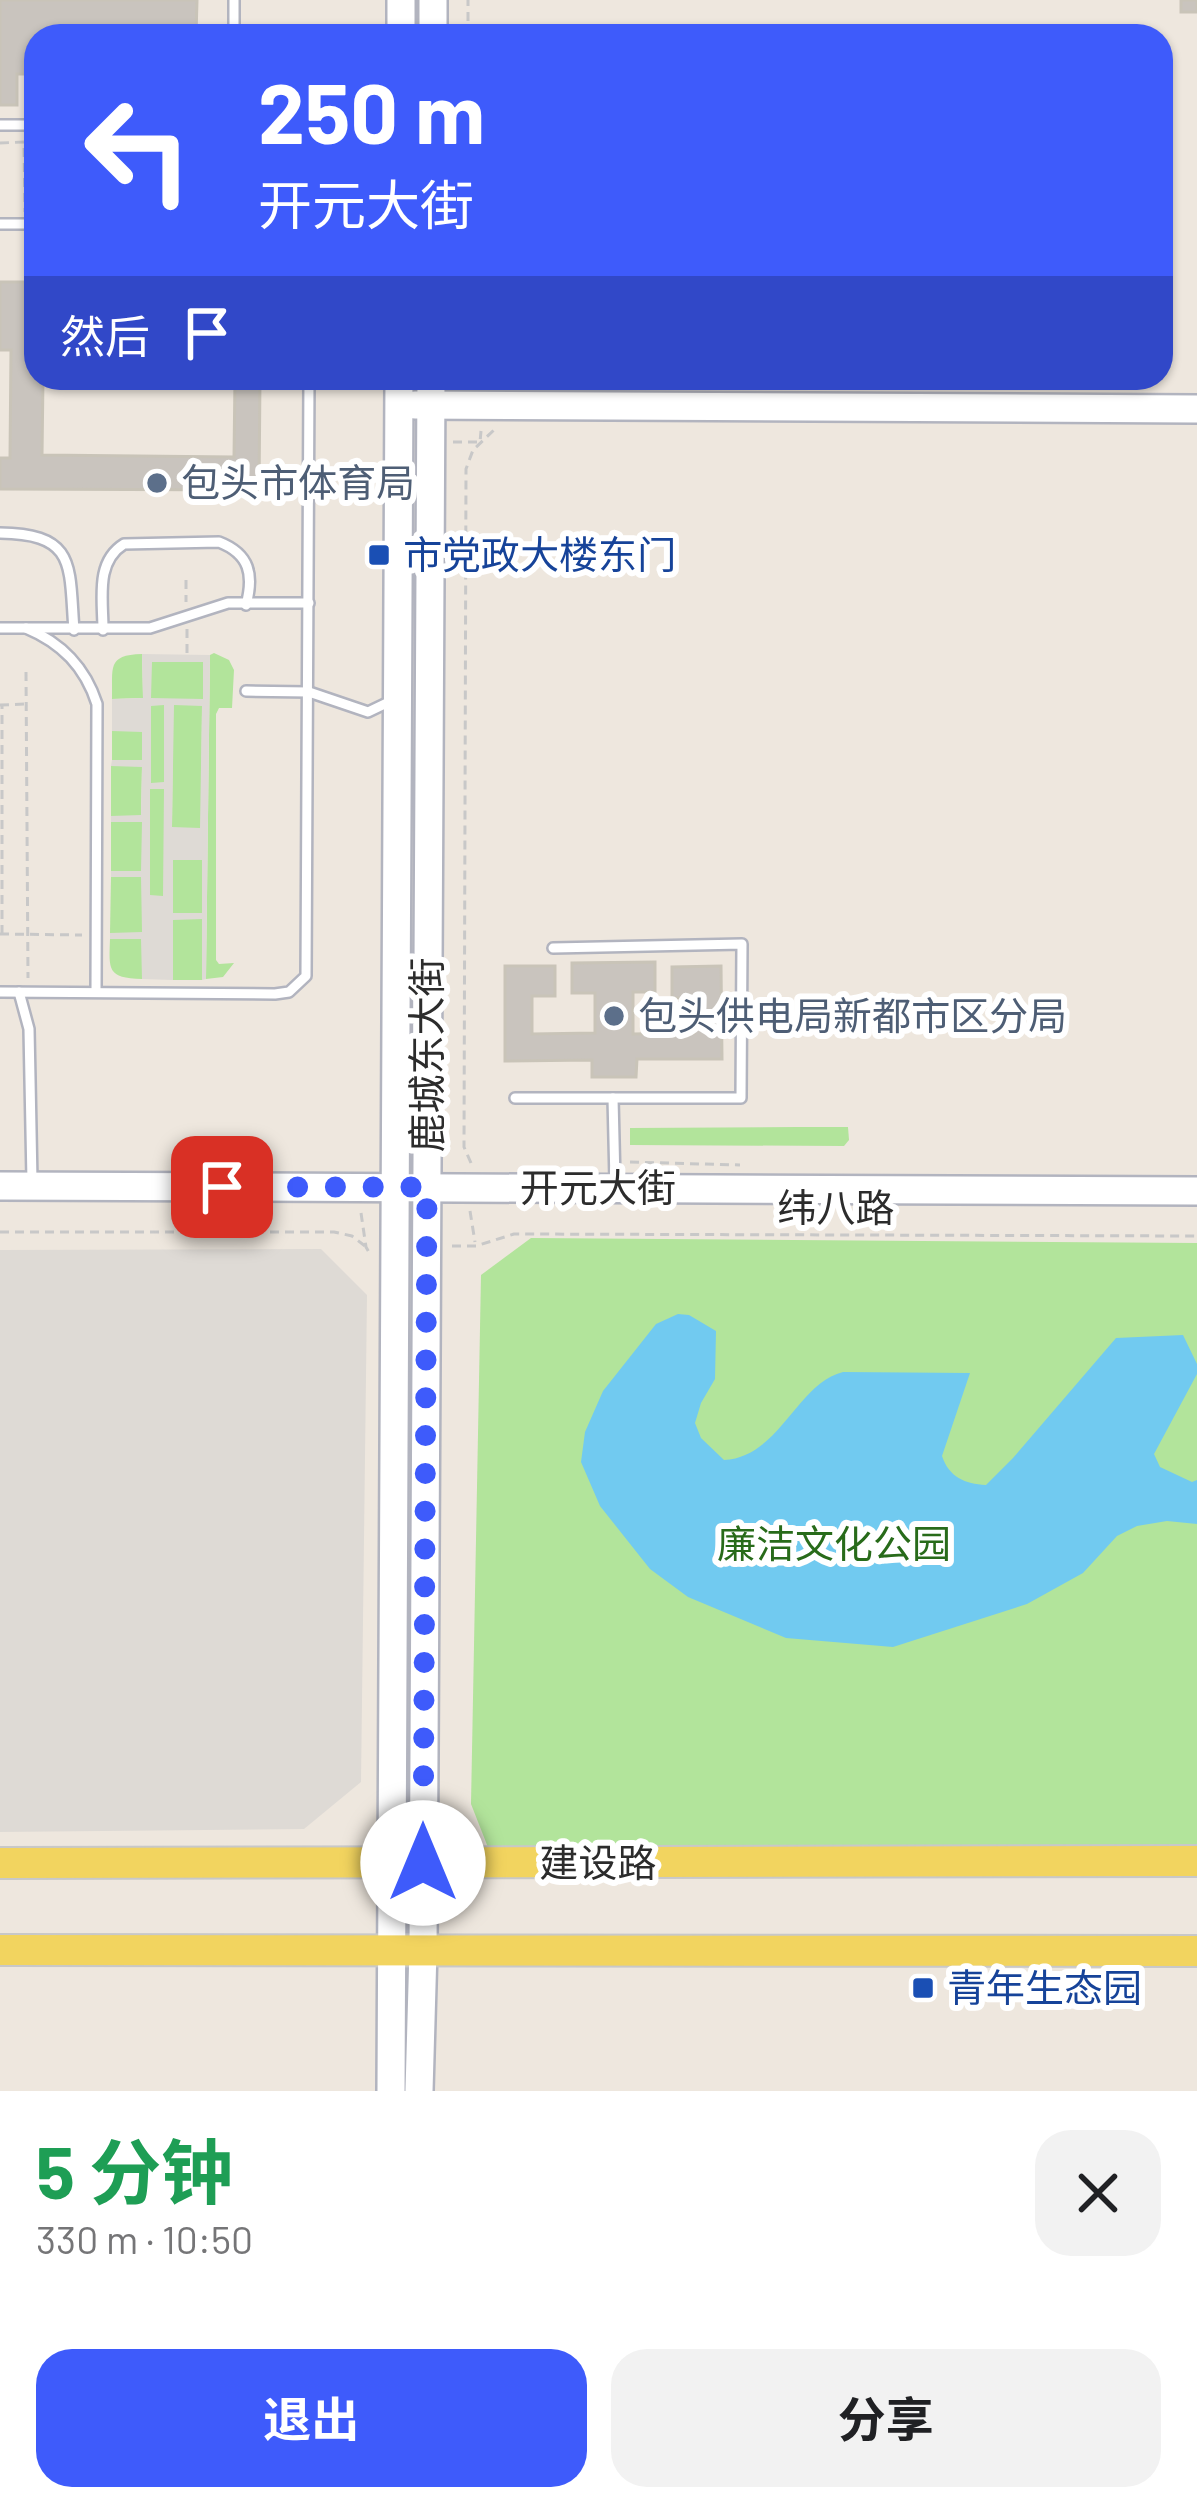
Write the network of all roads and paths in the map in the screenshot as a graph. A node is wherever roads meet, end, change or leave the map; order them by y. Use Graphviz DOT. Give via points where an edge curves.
graph roads {
  1 [pos="309,390"];
  2 [pos="399,391"];
  3 [pos="431,392"];
  4 [pos="1197,409"];
  5 [pos="480,442"];
  6 [pos="0,533"];
  7 [pos="309,603"];
  8 [pos="246,605"];
  9 [pos="0,628"];
  10 [pos="26,628"];
  11 [pos="74,629"];
  12 [pos="103,630"];
  13 [pos="26,672"];
  14 [pos="246,692"];
  15 [pos="308,692"];
  16 [pos="398,697"];
  17 [pos="26,704"];
  18 [pos="1,705"];
  19 [pos="1,934"];
  20 [pos="27,935"];
  21 [pos="97,935"];
  22 [pos="553,948"];
  23 [pos="28,980"];
  24 [pos="0,992"];
  25 [pos="19,992"];
  26 [pos="96,992"];
  27 [pos="515,1098"];
  28 [pos="613,1098"];
  29 [pos="476,1169"];
  30 [pos="11,1186"];
  31 [pos="395,1186"];
  32 [pos="427,1187"];
  33 [pos="616,1188"];
  34 [pos="1197,1191"];
  35 [pos="0,1232"];
  36 [pos="1197,1236"];
  37 [pos="476,1246"];
  38 [pos="366,1247"];
  39 [pos="1197,1861"];
  40 [pos="392,1862"];
  41 [pos="0,1863"];
  42 [pos="423,1863"];
  43 [pos="0,1950"];
  44 [pos="391,1950"];
  45 [pos="422,1950"];
  46 [pos="1197,1952"];
  47 [pos="391,2091"];
  48 [pos="419,2091"];
  1 -- 7 [label="lane"];
  2 -- 3 [label="main road"];
  2 -- 16 [label="main road, 鹿城东大街"];
  3 -- 4 [label="main road"];
  3 -- 32 [label="main road, 鹿城东大街"];
  5 -- 29 [label="path" via="466,469 464,1147"];
  6 -- 11 [label="lane" via="37,536 62,556"];
  7 -- 8 [label="lane"];
  7 -- 15 [label="lane"];
  8 -- 12 [label="lane" via="228,603 150,628"];
  8 -- 12 [label="lane" via="250,568 229,545 124,544 104,569"];
  9 -- 10 [label="lane"];
  10 -- 11 [label="lane"];
  10 -- 21 [label="lane" via="70,655 97,704"];
  11 -- 12 [label="lane"];
  13 -- 17 [label="path"];
  14 -- 15 [label="lane"];
  15 -- 16 [label="lane" via="368,712"];
  15 -- 26 [label="lane" via="302,982 275,994"];
  16 -- 31 [label="main road, 鹿城东大街"];
  17 -- 18 [label="path"];
  17 -- 20 [label="path"];
  18 -- 19 [label="path"];
  19 -- 20 [label="path"];
  20 -- 21 [label="path"];
  20 -- 23 [label="path"];
  21 -- 26 [label="lane"];
  22 -- 28 [label="lane" via="742,944 741,1098"];
  24 -- 25 [label="lane"];
  25 -- 26 [label="lane"];
  25 -- 30 [label="lane" via="29,1029 32,1183"];
  27 -- 28 [label="lane"];
  28 -- 33 [label="lane"];
  30 -- 31 [label="main road, 开元大街"];
  31 -- 32 [label="main road, 开元大街"];
  31 -- 40 [label="main road, 鹿城东大街"];
  32 -- 33 [label="main road, 开元大街"];
  32 -- 42 [label="main road, 鹿城东大街"];
  33 -- 34 [label="main road, 开元大街"];
  35 -- 38 [label="path" via="334,1232"];
  36 -- 37 [label="path, 纬八路" via="514,1234"];
  39 -- 42 [label="main road, 建设路"];
  40 -- 41 [label="main road, 建设路"];
  40 -- 42 [label="main road, 建设路"];
  40 -- 44 [label="main road, 鹿城东大街"];
  42 -- 45 [label="main road, 鹿城东大街"];
  43 -- 44 [label="main road"];
  44 -- 45 [label="main road"];
  44 -- 47 [label="main road, 鹿城东大街"];
  45 -- 46 [label="main road"];
  45 -- 48 [label="main road, 鹿城东大街"];
}
